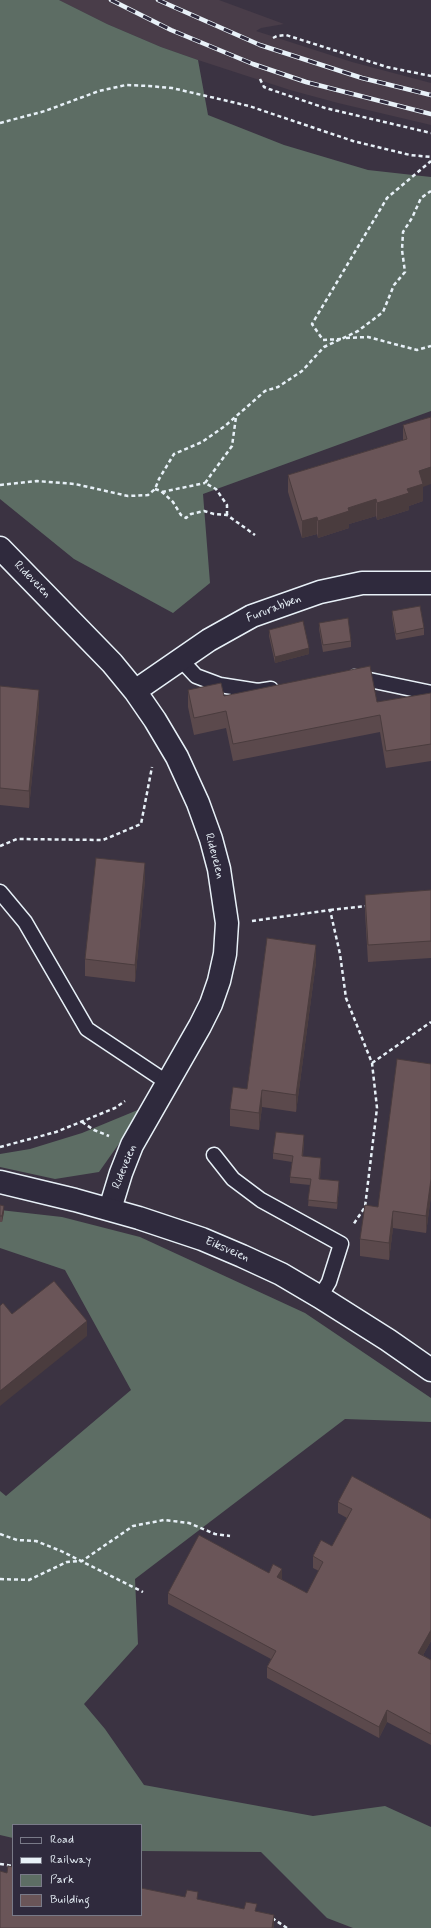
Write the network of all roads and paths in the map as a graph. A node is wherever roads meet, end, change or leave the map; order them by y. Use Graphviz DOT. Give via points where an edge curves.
graph roads {
  1 [pos="273,38"];
  2 [pos="431,76"];
  3 [pos="260,79"];
  4 [pos="0,123"];
  5 [pos="431,133"];
  6 [pos="431,157"];
  7 [pos="431,161"];
  8 [pos="431,191"];
  9 [pos="342,338"];
  10 [pos="431,346"];
  11 [pos="236,416"];
  12 [pos="205,483"];
  13 [pos="0,485"];
  14 [pos="155,489"];
  15 [pos="162,492"];
  16 [pos="227,515"];
  17 [pos="255,535"];
  18 [pos="0,548"];
  19 [pos="431,583"];
  20 [pos="181,660"];
  21 [pos="340,678"];
  22 [pos="281,687"];
  23 [pos="135,691"];
  24 [pos="431,693"];
  25 [pos="150,759"];
  26 [pos="0,846"];
  27 [pos="0,892"];
  28 [pos="369,905"];
  29 [pos="330,910"];
  30 [pos="227,923"];
  31 [pos="431,1022"];
  32 [pos="372,1063"];
  33 [pos="161,1078"];
  34 [pos="82,1122"];
  35 [pos="116,1139"];
  36 [pos="0,1147"];
  37 [pos="214,1155"];
  38 [pos="0,1182"];
  39 [pos="110,1209"];
  40 [pos="341,1244"];
  41 [pos="320,1297"];
  42 [pos="431,1370"];
  43 [pos="0,1534"];
  44 [pos="230,1536"];
  45 [pos="82,1561"];
  46 [pos="0,1579"];
  47 [pos="143,1592"];
  48 [pos="0,1864"];
  49 [pos="12,1866"];
  50 [pos="269,1916"];
  51 [pos="287,1928"];
  1 -- 2 [label="path" via="286,35 387,67"];
  3 -- 5 [label="path" via="264,87 325,108"];
  4 -- 6 [label="path" via="44,111 99,91 126,86 149,86 172,88 249,106 353,141 410,155"];
  7 -- 9 [label="path" via="387,198 312,324 323,340"];
  8 -- 9 [label="path" via="421,198 403,232 405,272 394,286 383,312 358,331"];
  9 -- 10 [label="path" via="368,337 417,350"];
  9 -- 11 [label="path" via="324,346 302,371 278,387 265,391"];
  11 -- 12 [label="path" via="232,446"];
  11 -- 14 [label="path" via="202,442 174,454"];
  12 -- 15 [label="path"];
  12 -- 16 [label="path" via="216,489 227,505"];
  13 -- 14 [label="path" via="37,481 68,484 128,496 148,495"];
  14 -- 15 [label="path"];
  15 -- 16 [label="path" via="186,518 204,510"];
  16 -- 17 [label="path"];
  18 -- 23 [label="street, Rideveien" via="95,645"];
  19 -- 20 [label="street, Fururabben" via="362,583 320,592 252,616 209,640"];
  20 -- 22 [label="lane" via="196,676 220,685 258,691"];
  20 -- 23 [label="street, Fururabben"];
  21 -- 24 [label="lane" via="354,677"];
  23 -- 30 [label="street, Rideveien" via="177,756 198,803 219,869"];
  25 -- 26 [label="path" via="152,767 141,824 103,840 17,839"];
  27 -- 33 [label="lane" via="25,922 86,1029"];
  28 -- 29 [label="path"];
  29 -- 30 [label="path"];
  29 -- 32 [label="path" via="346,998"];
  30 -- 33 [label="street, Rideveien" via="225,954 211,1004"];
  31 -- 32 [label="path"];
  32 -- 40 [label="path" via="376,1108 365,1207"];
  33 -- 34 [label="path" via="115,1108"];
  33 -- 39 [label="street, Rideveien" via="121,1173"];
  34 -- 35 [label="path"];
  34 -- 36 [label="path"];
  37 -- 40 [label="lane" via="233,1179 261,1200"];
  38 -- 39 [label="street, Eiksveien"];
  39 -- 41 [label="street, Eiksveien" via="202,1239 281,1274"];
  40 -- 41 [label="lane" via="329,1282"];
  41 -- 42 [label="street, Eiksveien"];
  43 -- 45 [label="path" via="17,1540 36,1541"];
  44 -- 45 [label="path" via="214,1534 189,1523 164,1520 133,1526"];
  45 -- 46 [label="path" via="67,1562 29,1580"];
  45 -- 47 [label="path"];
  48 -- 49 [label="path"];
  50 -- 51 [label="path"];
}
